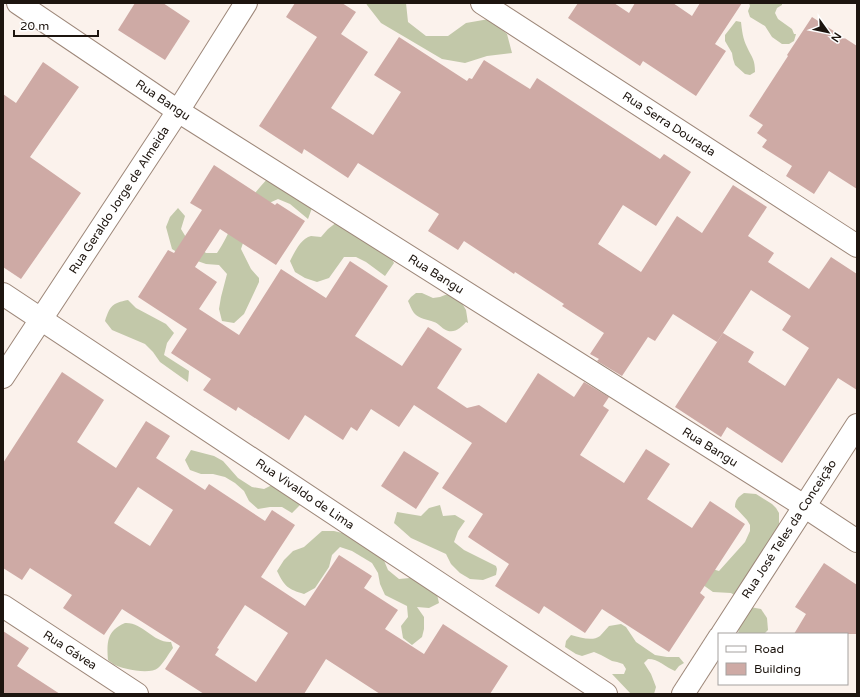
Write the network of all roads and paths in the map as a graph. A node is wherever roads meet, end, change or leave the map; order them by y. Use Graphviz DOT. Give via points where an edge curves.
graph roads {
  1 [pos="18,3"];
  2 [pos="246,3"];
  3 [pos="482,3"];
  4 [pos="178,111"];
  5 [pos="857,246"];
  6 [pos="3,294"];
  7 [pos="41,319"];
  8 [pos="3,377"];
  9 [pos="857,425"];
  10 [pos="804,506"];
  11 [pos="857,541"];
  12 [pos="3,606"];
  13 [pos="723,633"];
  14 [pos="718,640"];
  15 [pos="137,694"];
  16 [pos="606,694"];
  17 [pos="683,694"];
  1 -- 4 [label="street, Rua Bangu"];
  2 -- 4 [label="street, Rua Geraldo Jorge de Almeida"];
  3 -- 5 [label="street, Rua Serra Dourada"];
  4 -- 7 [label="street, Rua Geraldo Jorge de Almeida"];
  4 -- 10 [label="street, Rua Bangu"];
  6 -- 7 [label="street, Rua Vivaldo de Lima"];
  7 -- 8 [label="street, Rua Geraldo Jorge de Almeida"];
  7 -- 16 [label="street, Rua Vivaldo de Lima"];
  9 -- 10 [label="street, Rua José Teles da Conceição"];
  10 -- 11 [label="street, Rua Bangu"];
  10 -- 13 [label="street, Rua José Teles da Conceição"];
  12 -- 15 [label="street, Rua Gávea"];
  14 -- 17 [label="street"];
}
